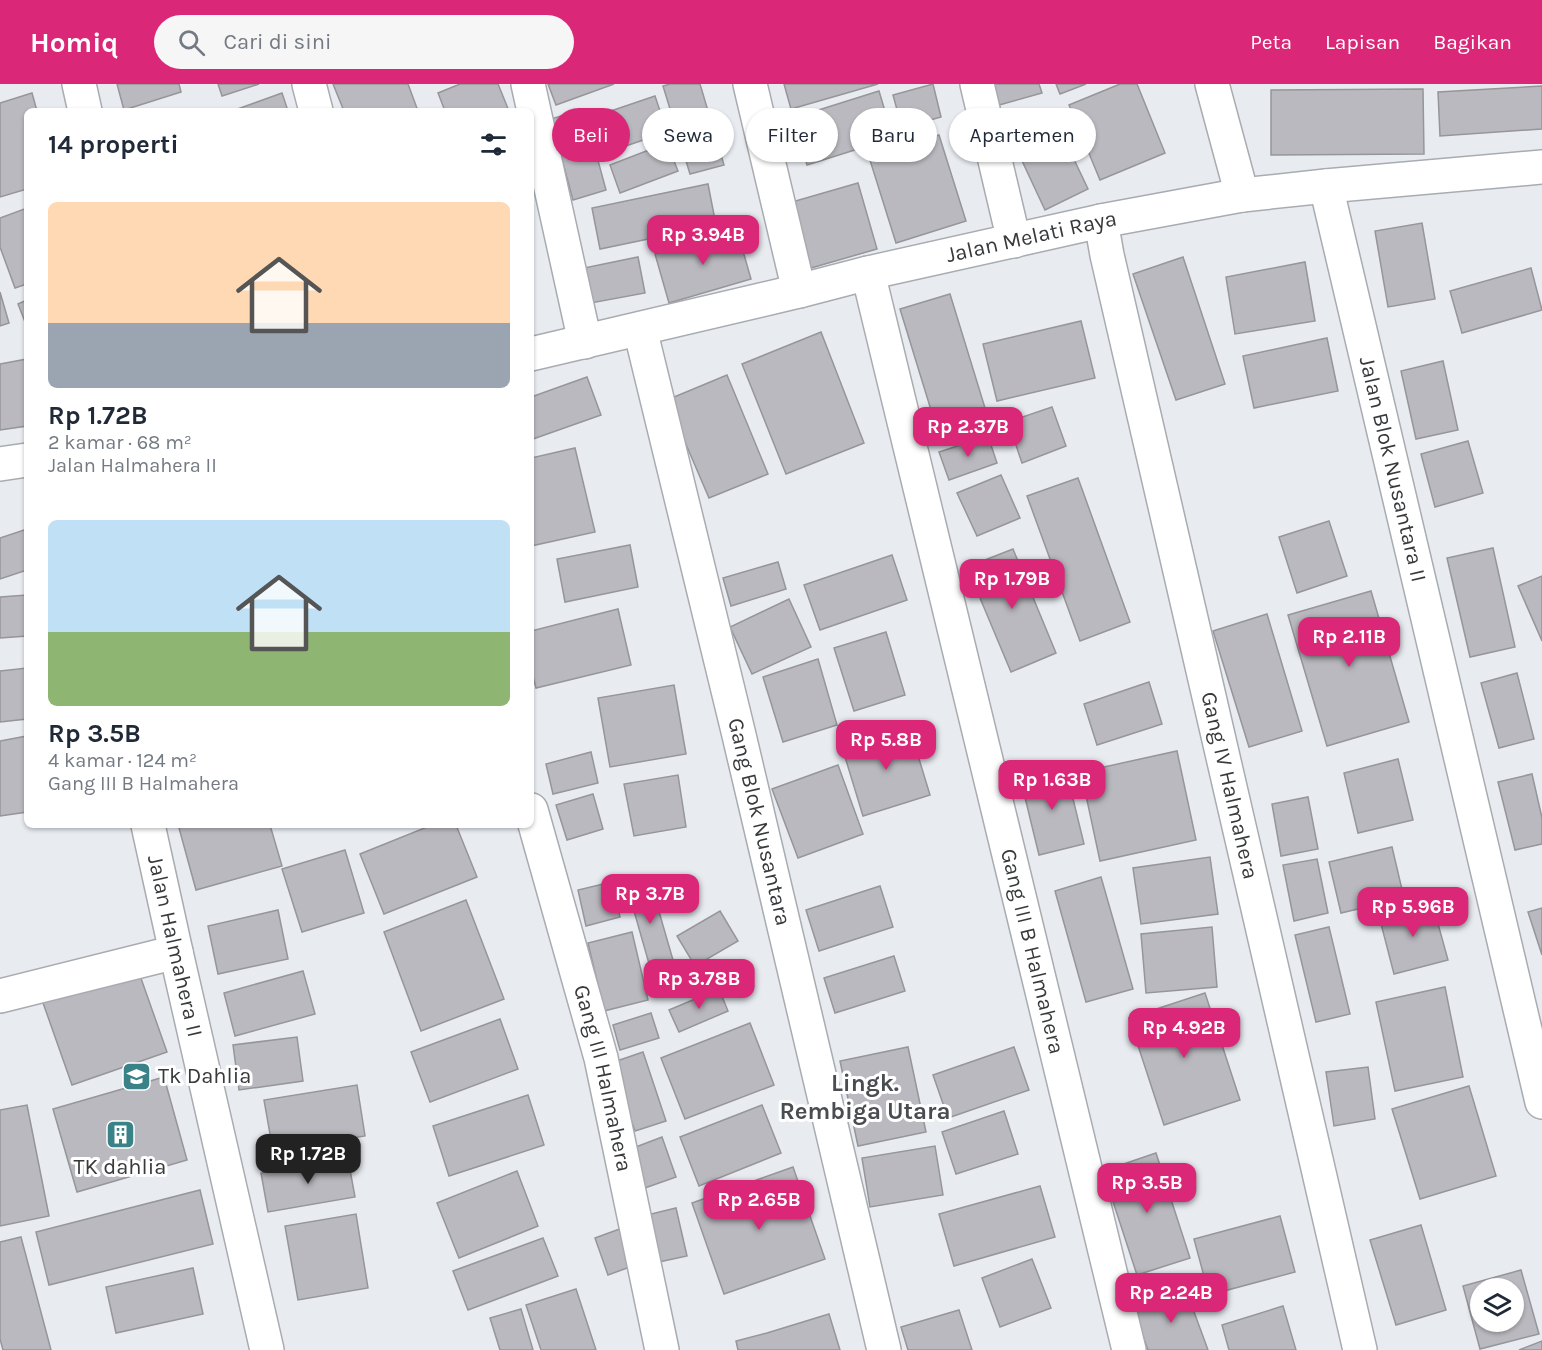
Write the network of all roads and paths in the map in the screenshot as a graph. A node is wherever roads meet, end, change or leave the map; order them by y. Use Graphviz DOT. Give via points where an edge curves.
graph roads {
  1 [pos="79,84"];
  2 [pos="309,84"];
  3 [pos="528,84"];
  4 [pos="750,84"];
  5 [pos="978,84"];
  6 [pos="1212,84"];
  7 [pos="85,108"];
  8 [pos="315,108"];
  9 [pos="533,108"];
  10 [pos="534,111"];
  11 [pos="1542,167"];
  12 [pos="1326,186"];
  13 [pos="1242,195"];
  14 [pos="1101,221"];
  15 [pos="1014,241"];
  16 [pos="868,273"];
  17 [pos="799,291"];
  18 [pos="640,329"];
  19 [pos="585,342"];
  20 [pos="534,353"];
  21 [pos="24,460"];
  22 [pos="0,464"];
  23 [pos="534,821"];
  24 [pos="149,828"];
  25 [pos="176,952"];
  26 [pos="0,996"];
  27 [pos="1542,1102"];
  28 [pos="267,1350"];
  29 [pos="662,1350"];
  30 [pos="884,1350"];
  31 [pos="1129,1350"];
  32 [pos="1360,1350"];
  1 -- 7 [label="street"];
  2 -- 8 [label="street"];
  3 -- 9 [label="street"];
  4 -- 17 [label="street"];
  5 -- 15 [label="street"];
  6 -- 13 [label="street"];
  10 -- 19 [label="street"];
  11 -- 12 [label="street, Jalan Melati Raya"];
  12 -- 13 [label="street, Jalan Melati Raya"];
  12 -- 27 [label="street, Jalan Blok Nusantara II"];
  13 -- 14 [label="street, Jalan Melati Raya"];
  14 -- 15 [label="street, Jalan Melati Raya"];
  14 -- 32 [label="street, Gang IV Halmahera"];
  15 -- 16 [label="street, Jalan Melati Raya"];
  16 -- 17 [label="street, Jalan Melati Raya"];
  16 -- 31 [label="street, Gang III B Halmahera"];
  17 -- 18 [label="street, Jalan Melati Raya"];
  18 -- 19 [label="street, Jalan Melati Raya"];
  18 -- 30 [label="street, Gang Blok Nusantara"];
  19 -- 20 [label="street, Jalan Melati Raya"];
  21 -- 22 [label="street"];
  23 -- 29 [label="street, Gang III Halmahera" via="601,1058"];
  24 -- 25 [label="street, Jalan Halmahera II"];
  25 -- 26 [label="street"];
  25 -- 28 [label="street, Jalan Halmahera II"];
}
